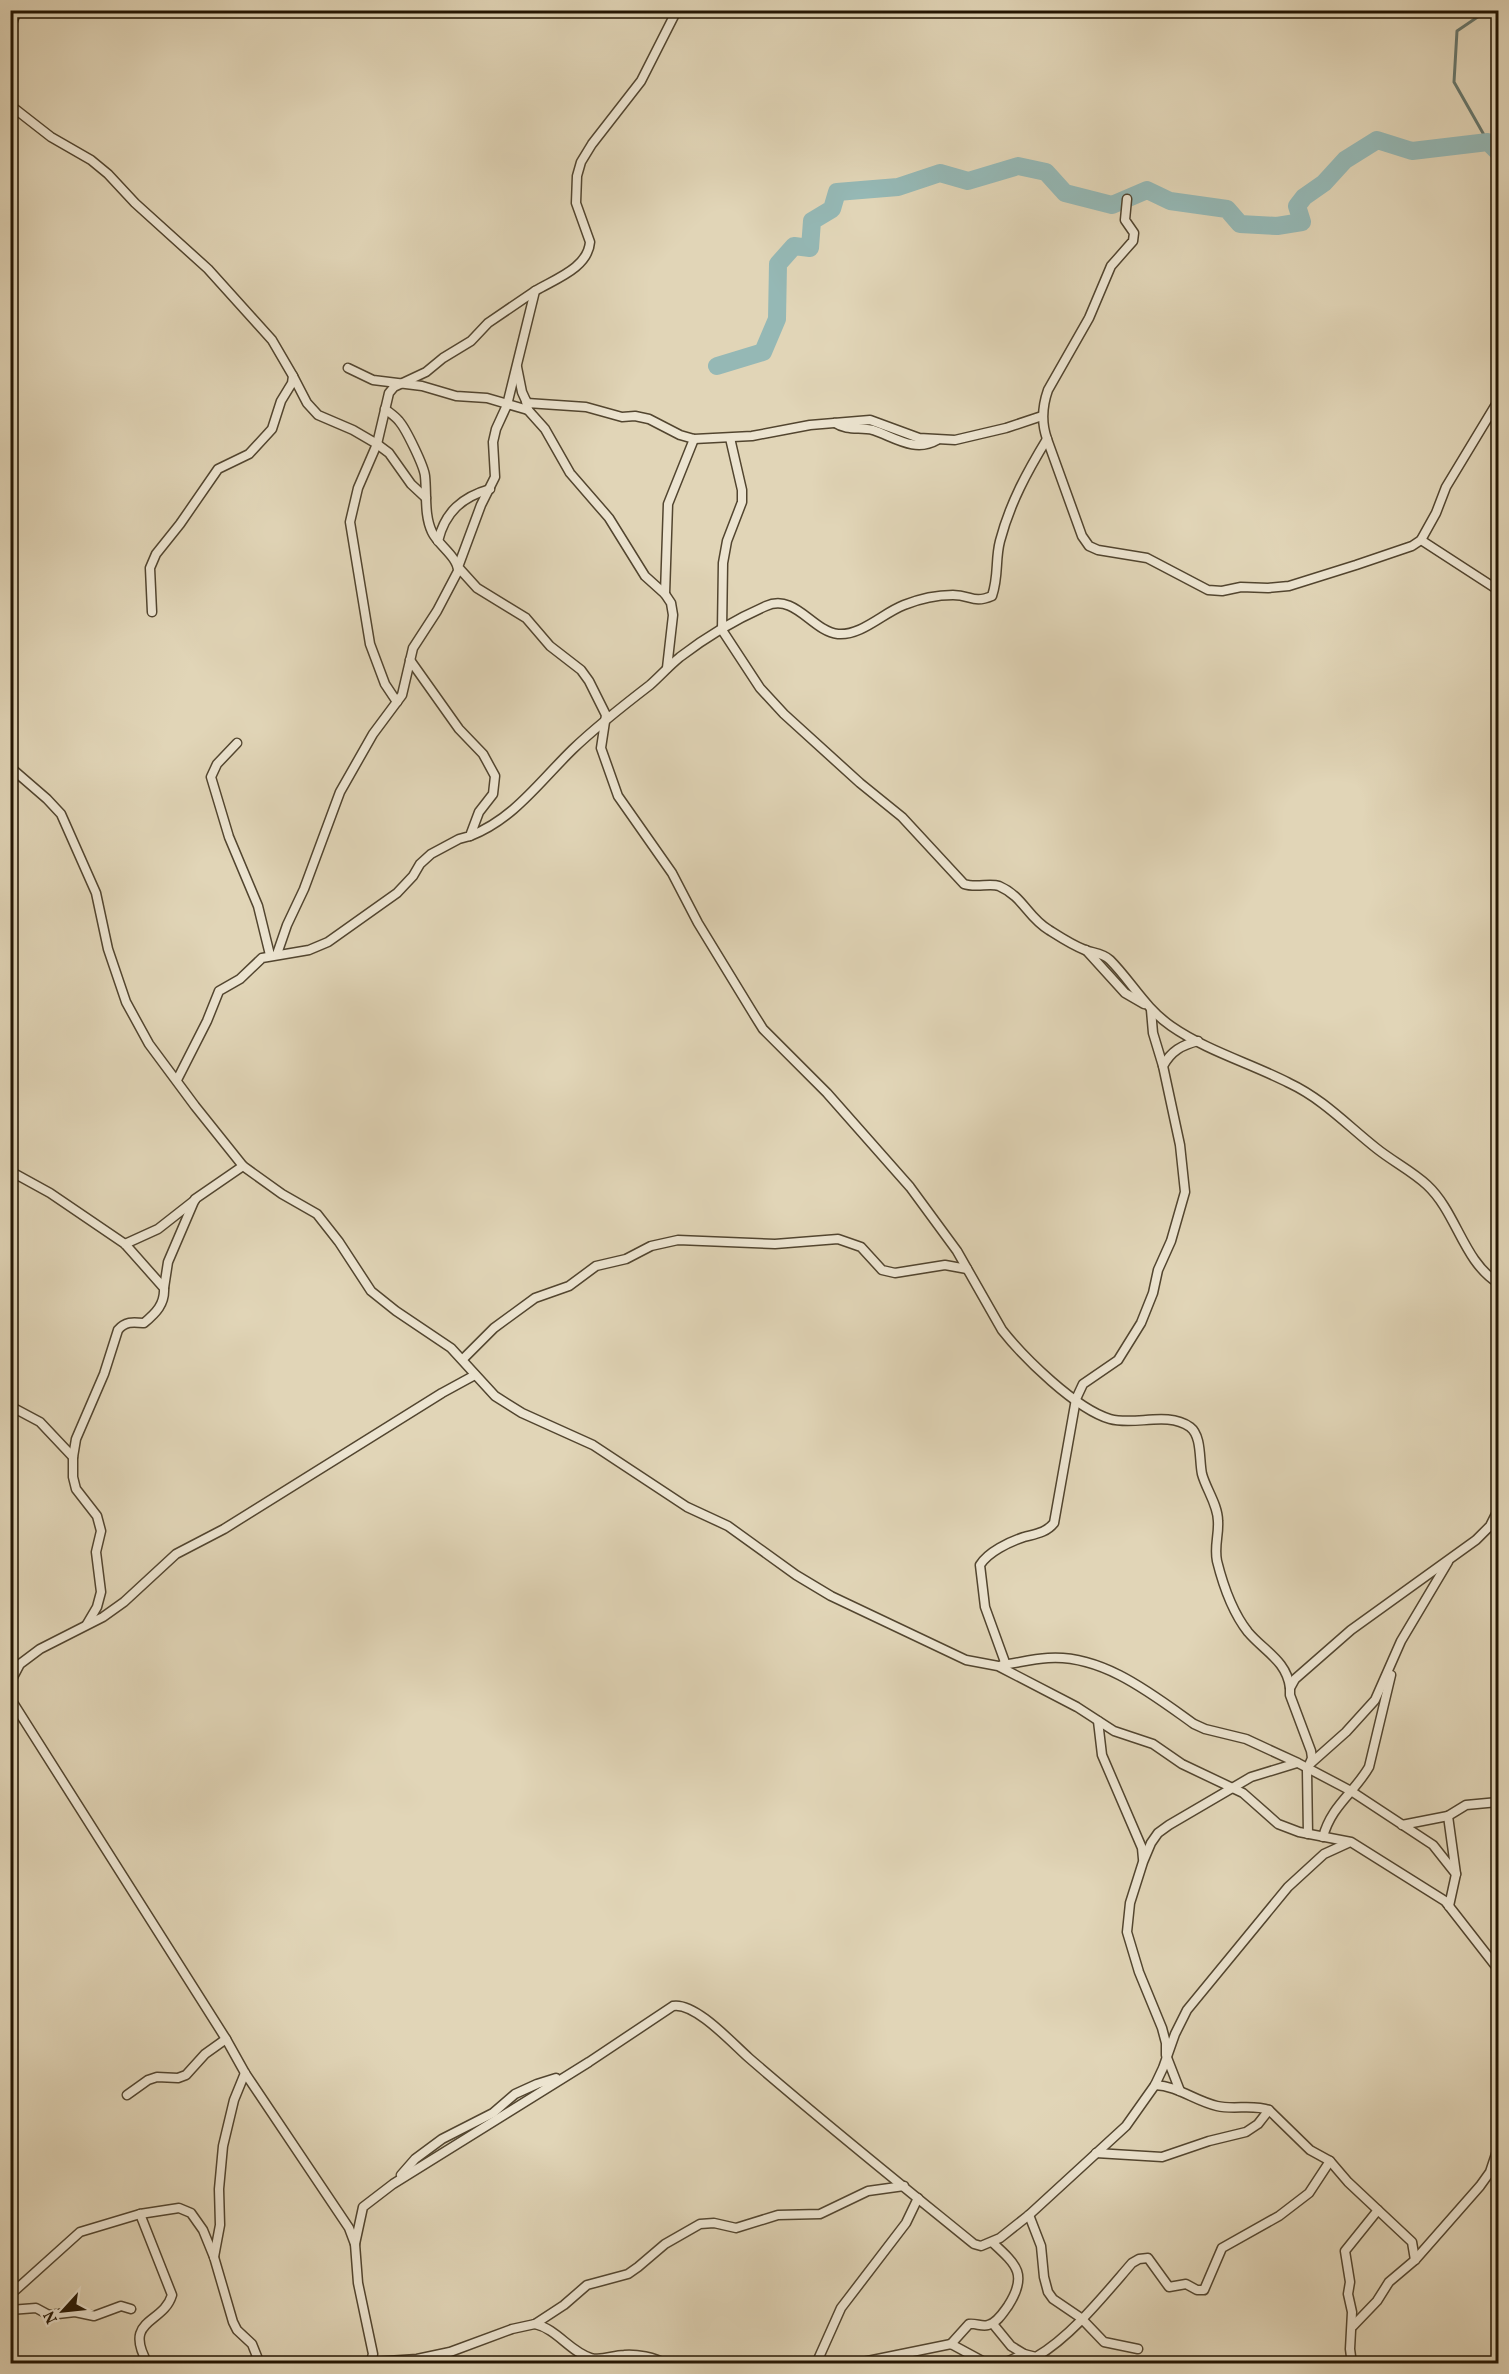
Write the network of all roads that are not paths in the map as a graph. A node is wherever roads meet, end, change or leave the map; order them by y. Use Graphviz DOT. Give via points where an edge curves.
graph roads {
  1 [pos="16,10"];
  2 [pos="677,10"];
  3 [pos="10,29"];
  4 [pos="10,105"];
  5 [pos="1127,199"];
  6 [pos="535,291"];
  7 [pos="516,366"];
  8 [pos="348,368"];
  9 [pos="293,376"];
  10 [pos="404,384"];
  11 [pos="1498,401"];
  12 [pos="507,403"];
  13 [pos="527,406"];
  14 [pos="385,409"];
  15 [pos="1042,416"];
  16 [pos="730,438"];
  17 [pos="694,439"];
  18 [pos="1047,439"];
  19 [pos="377,444"];
  20 [pos="490,489"];
  21 [pos="426,498"];
  22 [pos="1421,540"];
  23 [pos="438,542"];
  24 [pos="458,567"];
  25 [pos="1498,590"];
  26 [pos="665,594"];
  27 [pos="152,612"];
  28 [pos="722,630"];
  29 [pos="410,660"];
  30 [pos="667,668"];
  31 [pos="397,702"];
  32 [pos="606,721"];
  33 [pos="237,743"];
  34 [pos="10,767"];
  35 [pos="470,836"];
  36 [pos="273,954"];
  37 [pos="1149,1008"];
  38 [pos="1198,1041"];
  39 [pos="1163,1066"];
  40 [pos="177,1080"];
  41 [pos="243,1166"];
  42 [pos="10,1171"];
  43 [pos="195,1199"];
  44 [pos="125,1244"];
  45 [pos="966,1269"];
  46 [pos="1498,1283"];
  47 [pos="164,1288"];
  48 [pos="463,1359"];
  49 [pos="475,1375"];
  50 [pos="1076,1399"];
  51 [pos="10,1406"];
  52 [pos="73,1457"];
  53 [pos="1498,1510"];
  54 [pos="1452,1556"];
  55 [pos="87,1624"];
  56 [pos="1395,1654"];
  57 [pos="1002,1665"];
  58 [pos="10,1683"];
  59 [pos="1290,1688"];
  60 [pos="10,1698"];
  61 [pos="1098,1721"];
  62 [pos="1298,1763"];
  63 [pos="1309,1767"];
  64 [pos="1233,1787"];
  65 [pos="1351,1791"];
  66 [pos="1498,1802"];
  67 [pos="1448,1816"];
  68 [pos="1402,1825"];
  69 [pos="1308,1834"];
  70 [pos="1323,1837"];
  71 [pos="1351,1842"];
  72 [pos="1143,1862"];
  73 [pos="1456,1874"];
  74 [pos="1449,1906"];
  75 [pos="1498,1968"];
  76 [pos="226,2039"];
  77 [pos="1166,2055"];
  78 [pos="245,2073"];
  79 [pos="1155,2085"];
  80 [pos="1180,2091"];
  81 [pos="127,2095"];
  82 [pos="1269,2110"];
  83 [pos="1498,2149"];
  84 [pos="1096,2153"];
  85 [pos="1330,2162"];
  86 [pos="904,2186"];
  87 [pos="918,2198"];
  88 [pos="363,2207"];
  89 [pos="1378,2210"];
  90 [pos="140,2214"];
  91 [pos="1029,2215"];
  92 [pos="348,2228"];
  93 [pos="993,2243"];
  94 [pos="355,2244"];
  95 [pos="214,2257"];
  96 [pos="1415,2260"];
  97 [pos="10,2295"];
  98 [pos="131,2309"];
  99 [pos="10,2310"];
  100 [pos="1081,2318"];
  101 [pos="535,2324"];
  102 [pos="993,2324"];
  103 [pos="1353,2326"];
  104 [pos="951,2344"];
  105 [pos="1137,2349"];
  106 [pos="1030,2358"];
  107 [pos="372,2363"];
  108 [pos="148,2364"];
  109 [pos="260,2364"];
  110 [pos="665,2364"];
  111 [pos="816,2364"];
  112 [pos="853,2364"];
  113 [pos="988,2364"];
  114 [pos="1002,2364"];
  115 [pos="1352,2364"];
  1 -- 3 [label="street"];
  2 -- 6 [label="street" via="641,81 581,162 576,203 590,242 587,256"];
  4 -- 9 [label="street" via="108,174 208,269 272,340"];
  5 -- 15 [label="street" via="1125,220 1135,236 1111,266 1089,318 1048,390"];
  6 -- 7 [label="street"];
  6 -- 10 [label="street" via="488,323 471,341"];
  7 -- 12 [label="street"];
  7 -- 13 [label="street"];
  8 -- 10 [label="street" via="373,380"];
  9 -- 19 [label="street" via="318,415"];
  9 -- 27 [label="street" via="272,429 249,453 218,469 156,554 150,568"];
  10 -- 12 [label="street"];
  10 -- 14 [label="street" via="389,393"];
  11 -- 22 [label="street" via="1446,487"];
  12 -- 13 [label="street"];
  12 -- 20 [label="street" via="493,442 496,467"];
  13 -- 17 [label="street" via="586,407 622,417 635,416"];
  13 -- 26 [label="street" via="550,436 570,473 609,518 645,576"];
  14 -- 19 [label="street"];
  14 -- 21 [label="street" via="401,423 420,461"];
  15 -- 16 [label="street" via="955,440 916,445 835,423"];
  15 -- 18 [label="street"];
  16 -- 17 [label="street"];
  16 -- 28 [label="street" via="742,502 723,563"];
  17 -- 26 [label="street" via="668,504"];
  18 -- 22 [label="street" via="1089,546 1147,558 1208,590 1289,586"];
  18 -- 28 [label="street" via="1008,512 999,543 998,580 992,596 980,601 939,595 902,605 844,634 830,633 799,610 777,602"];
  19 -- 21 [label="street"];
  19 -- 31 [label="street" via="358,488 350,522 369,645"];
  20 -- 23 [label="street" via="461,501 444,521"];
  20 -- 24 [label="street"];
  21 -- 23 [label="street" via="430,526"];
  22 -- 25 [label="street"];
  23 -- 24 [label="street"];
  24 -- 29 [label="street" via="437,611 412,648"];
  24 -- 32 [label="street" via="477,588 526,618 561,656 581,670 604,707"];
  26 -- 30 [label="street" via="673,615"];
  28 -- 30 [label="street"];
  28 -- 37 [label="street" via="760,688 784,714 902,817 957,879 974,887 995,885 1011,892 1048,930 1109,958"];
  29 -- 31 [label="street"];
  29 -- 35 [label="street" via="459,729 483,754 495,776 493,794"];
  30 -- 32 [label="street"];
  31 -- 36 [label="street" via="347,776"];
  32 -- 35 [label="street" via="504,819"];
  32 -- 45 [label="street" via="601,748 618,796 672,873 763,1029 893,1167 957,1251"];
  33 -- 36 [label="street" via="211,777"];
  34 -- 40 [label="street" via="61,814 96,893 108,949 126,1002 149,1044"];
  35 -- 36 [label="street" via="431,854 397,893 328,942 309,950"];
  36 -- 40 [label="street" via="219,991"];
  37 -- 38 [label="street" via="1168,1025"];
  37 -- 39 [label="street"];
  38 -- 39 [label="street" via="1176,1050"];
  38 -- 46 [label="street" via="1310,1094 1420,1179 1444,1206 1483,1271"];
  39 -- 50 [label="street" via="1180,1145 1185,1192 1141,1323 1118,1360 1083,1384"];
  40 -- 41 [label="street"];
  41 -- 43 [label="street"];
  41 -- 48 [label="street" via="317,1214 371,1291"];
  42 -- 44 [label="street"];
  43 -- 44 [label="street" via="158,1229"];
  43 -- 47 [label="street" via="168,1262"];
  44 -- 47 [label="street"];
  45 -- 48 [label="street" via="945,1264 895,1273 882,1270 861,1247 838,1239 775,1244 678,1240 596,1266 569,1286 535,1298 494,1328"];
  45 -- 50 [label="street" via="1010,1340"];
  47 -- 52 [label="street" via="156,1313 144,1323 130,1322 118,1330"];
  48 -- 49 [label="street"];
  49 -- 55 [label="street" via="224,1529 176,1554 124,1602"];
  49 -- 57 [label="street" via="495,1396 522,1413 593,1445 687,1507 728,1526 831,1596 966,1660"];
  50 -- 57 [label="street" via="1054,1523 1046,1531 1022,1538 984,1558 980,1565 985,1607"];
  50 -- 59 [label="street" via="1110,1419 1180,1421 1192,1429 1197,1436 1202,1475 1217,1513 1216,1553 1231,1600 1248,1632 1282,1664"];
  51 -- 52 [label="street" via="40,1422"];
  52 -- 55 [label="street" via="76,1489 97,1516 101,1531 96,1552 101,1592"];
  53 -- 54 [label="street" via="1490,1527"];
  54 -- 56 [label="street"];
  54 -- 59 [label="street" via="1351,1630 1302,1671"];
  55 -- 58 [label="street" via="20,1664"];
  56 -- 63 [label="street" via="1365,1712"];
  56 -- 65 [label="street" via="1369,1767"];
  57 -- 61 [label="street"];
  57 -- 62 [label="street" via="1049,1658 1087,1662 1136,1685 1194,1724 1246,1739"];
  59 -- 63 [label="street" via="1311,1751"];
  60 -- 76 [label="street"];
  61 -- 64 [label="street" via="1114,1731 1153,1744 1182,1764"];
  61 -- 72 [label="street" via="1102,1755 1142,1848"];
  62 -- 63 [label="street"];
  62 -- 64 [label="street" via="1261,1773"];
  63 -- 65 [label="street"];
  63 -- 69 [label="street"];
  64 -- 69 [label="street" via="1254,1800 1278,1824"];
  64 -- 72 [label="street" via="1158,1833"];
  65 -- 68 [label="street"];
  65 -- 70 [label="street" via="1329,1816"];
  66 -- 67 [label="street" via="1466,1805"];
  67 -- 68 [label="street"];
  67 -- 73 [label="street"];
  68 -- 73 [label="street" via="1433,1845"];
  69 -- 70 [label="street"];
  70 -- 71 [label="street"];
  71 -- 74 [label="street"];
  71 -- 77 [label="street" via="1318,1858 1274,1903 1187,2010"];
  72 -- 77 [label="street" via="1130,1903 1127,1932 1166,2043"];
  73 -- 74 [label="street"];
  74 -- 75 [label="street"];
  76 -- 78 [label="street"];
  76 -- 81 [label="street" via="186,2074 148,2080"];
  77 -- 79 [label="street"];
  77 -- 80 [label="street"];
  78 -- 92 [label="street"];
  78 -- 95 [label="street" via="223,2146 219,2236"];
  79 -- 80 [label="street"];
  79 -- 84 [label="street" via="1126,2126"];
  80 -- 82 [label="street" via="1218,2106"];
  82 -- 84 [label="street" via="1246,2132 1162,2157"];
  82 -- 85 [label="street" via="1310,2150"];
  83 -- 96 [label="street" via="1480,2186"];
  84 -- 91 [label="street"];
  85 -- 89 [label="street"];
  85 -- 100 [label="street" via="1309,2193 1222,2248 1204,2290 1186,2284 1169,2287 1145,2257 1132,2263"];
  86 -- 87 [label="street"];
  86 -- 88 [label="street" via="706,2020 681,2004 663,2011"];
  86 -- 101 [label="street" via="858,2194 820,2214 778,2215 736,2228 700,2224 665,2244 628,2274 587,2285"];
  87 -- 93 [label="street" via="977,2246"];
  87 -- 111 [label="street" via="906,2223 841,2307"];
  88 -- 92 [label="street"];
  88 -- 94 [label="street"];
  89 -- 96 [label="street" via="1413,2243"];
  89 -- 103 [label="street" via="1346,2251"];
  90 -- 95 [label="street" via="179,2208 191,2213"];
  90 -- 97 [label="street" via="80,2232"];
  90 -- 108 [label="street" via="172,2295 140,2335"];
  91 -- 93 [label="street"];
  91 -- 100 [label="street" via="1041,2246 1048,2292"];
  92 -- 94 [label="street"];
  93 -- 102 [label="street" via="1017,2270 1020,2280 1014,2296"];
  94 -- 107 [label="street"];
  95 -- 109 [label="street" via="233,2322 252,2344"];
  96 -- 103 [label="street" via="1389,2282"];
  98 -- 99 [label="street" via="121,2306 94,2316 75,2312 49,2315 36,2308"];
  100 -- 105 [label="street" via="1104,2342"];
  100 -- 106 [label="street" via="1040,2355"];
  101 -- 107 [label="street" via="450,2352"];
  101 -- 110 [label="street" via="594,2359 624,2355"];
  102 -- 104 [label="street" via="969,2324"];
  102 -- 106 [label="street" via="1011,2346"];
  103 -- 115 [label="street"];
  104 -- 112 [label="street"];
  104 -- 113 [label="street"];
  106 -- 114 [label="street"];
}
